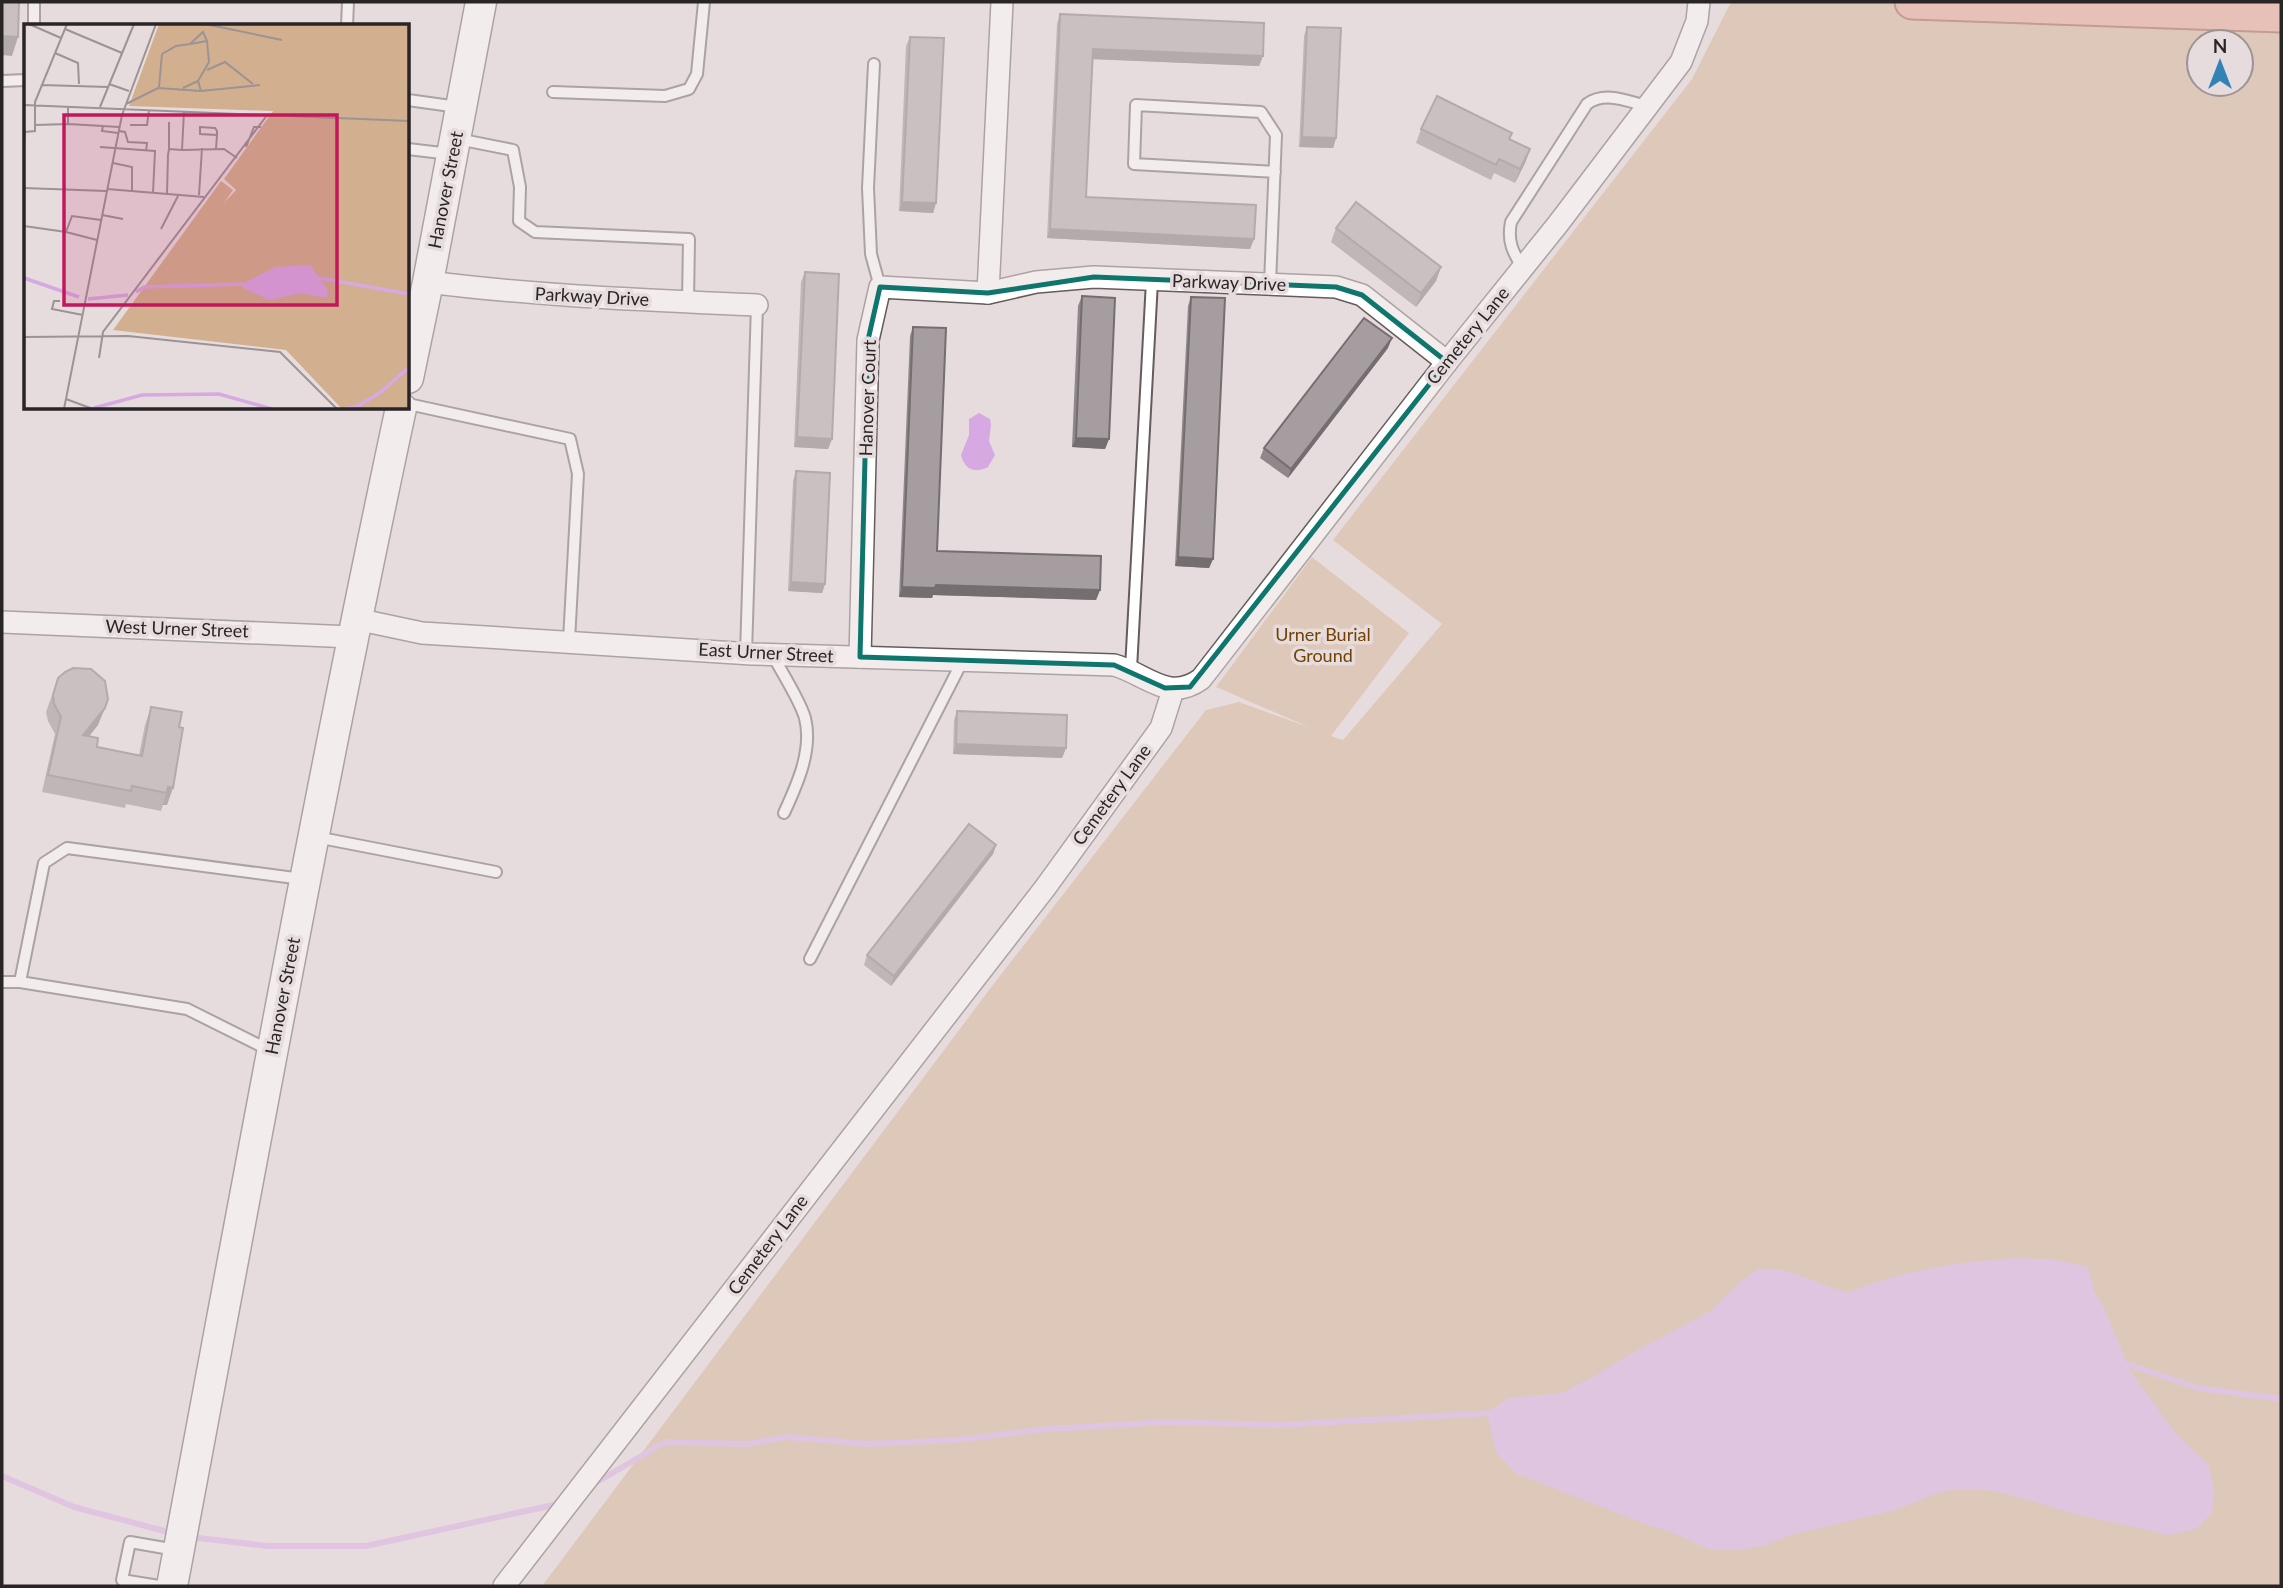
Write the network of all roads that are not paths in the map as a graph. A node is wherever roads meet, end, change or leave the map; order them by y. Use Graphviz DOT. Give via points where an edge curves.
graph roads {
  1 [pos="34,2"];
  2 [pos="348,2"];
  3 [pos="481,2"];
  4 [pos="704,2"];
  5 [pos="1002,2"];
  6 [pos="1699,2"];
  7 [pos="1912,2"];
  8 [pos="2281,15"];
  9 [pos="34,24"];
  10 [pos="347,24"];
  11 [pos="874,64"];
  12 [pos="24,80"];
  13 [pos="2,81"];
  14 [pos="553,92"];
  15 [pos="410,100"];
  16 [pos="1647,106"];
  17 [pos="461,108"];
  18 [pos="454,147"];
  19 [pos="410,149"];
  20 [pos="1275,172"];
  21 [pos="1523,269"];
  22 [pos="423,281"];
  23 [pos="1152,281"];
  24 [pos="1270,284"];
  25 [pos="880,287"];
  26 [pos="988,293"];
  27 [pos="688,302"];
  28 [pos="757,305"];
  29 [pos="1447,362"];
  30 [pos="410,365"];
  31 [pos="410,404"];
  32 [pos="401,410"];
  33 [pos="2,622"];
  34 [pos="354,628"];
  35 [pos="569,641"];
  36 [pos="746,653"];
  37 [pos="772,654"];
  38 [pos="860,657"];
  39 [pos="963,660"];
  40 [pos="1131,669"];
  41 [pos="1173,690"];
  42 [pos="784,813"];
  43 [pos="313,836"];
  44 [pos="496,872"];
  45 [pos="305,880"];
  46 [pos="810,959"];
  47 [pos="2,982"];
  48 [pos="20,982"];
  49 [pos="273,1052"];
  50 [pos="181,1538"];
  51 [pos="159,1586"];
  52 [pos="172,1586"];
  53 [pos="504,1586"];
  1 -- 9 [label="lane"];
  2 -- 10 [label="lane"];
  3 -- 17 [label="main road, Hanover Street"];
  4 -- 14 [label="lane" via="696,74 689,89 665,96"];
  5 -- 26 [label="street"];
  6 -- 16 [label="street, Cemetery Lane" via="1681,62"];
  7 -- 8 [label="main road"];
  11 -- 25 [label="lane" via="868,188 872,254"];
  12 -- 13 [label="lane"];
  15 -- 17 [label="lane"];
  16 -- 21 [label="street, Cemetery Lane"];
  16 -- 21 [label="lane" via="1609,97 1596,97 1587,104 1511,222 1511,249"];
  17 -- 18 [label="main road, Hanover Street"];
  18 -- 19 [label="lane"];
  18 -- 22 [label="main road, Hanover Street"];
  18 -- 27 [label="lane" via="513,150 520,187 519,221 535,232 690,239"];
  20 -- 20 [label="lane" via="1276,135 1261,112 1136,105 1134,164"];
  20 -- 24 [label="lane"];
  21 -- 29 [label="street, Cemetery Lane"];
  22 -- 27 [label="street, Parkway Drive" via="507,292"];
  22 -- 30 [label="main road, Hanover Street"];
  23 -- 24 [label="street, Parkway Drive"];
  23 -- 26 [label="street, Parkway Drive" via="1094,277 1036,282"];
  23 -- 40 [label="lane"];
  24 -- 29 [label="street, Parkway Drive" via="1336,287 1362,295"];
  25 -- 26 [label="street"];
  25 -- 38 [label="street, Hanover Court" via="868,340"];
  27 -- 28 [label="street, Parkway Drive"];
  28 -- 36 [label="lane"];
  29 -- 41 [label="street, Cemetery Lane" via="1201,679"];
  31 -- 35 [label="lane" via="570,439 578,474"];
  32 -- 34 [label="main road, Hanover Street"];
  33 -- 34 [label="street, West Urner Street"];
  34 -- 35 [label="street, East Urner Street"];
  34 -- 43 [label="main road, Hanover Street"];
  35 -- 36 [label="street, East Urner Street"];
  36 -- 37 [label="street, East Urner Street"];
  37 -- 38 [label="street, East Urner Street"];
  37 -- 42 [label="lane" via="805,718 806,747 798,784"];
  38 -- 39 [label="street, East Urner Street"];
  39 -- 40 [label="street, East Urner Street"];
  39 -- 46 [label="lane"];
  40 -- 41 [label="street, East Urner Street"];
  41 -- 53 [label="street, Cemetery Lane" via="1161,728 1045,888"];
  43 -- 44 [label="lane"];
  43 -- 45 [label="main road, Hanover Street"];
  45 -- 48 [label="lane" via="67,848 44,863"];
  45 -- 49 [label="main road, Hanover Street"];
  47 -- 48 [label="lane"];
  48 -- 49 [label="lane" via="187,1009"];
  49 -- 50 [label="main road, Hanover Street"];
  50 -- 51 [label="lane" via="130,1542 122,1580"];
  50 -- 52 [label="main road, Hanover Street"];
}
